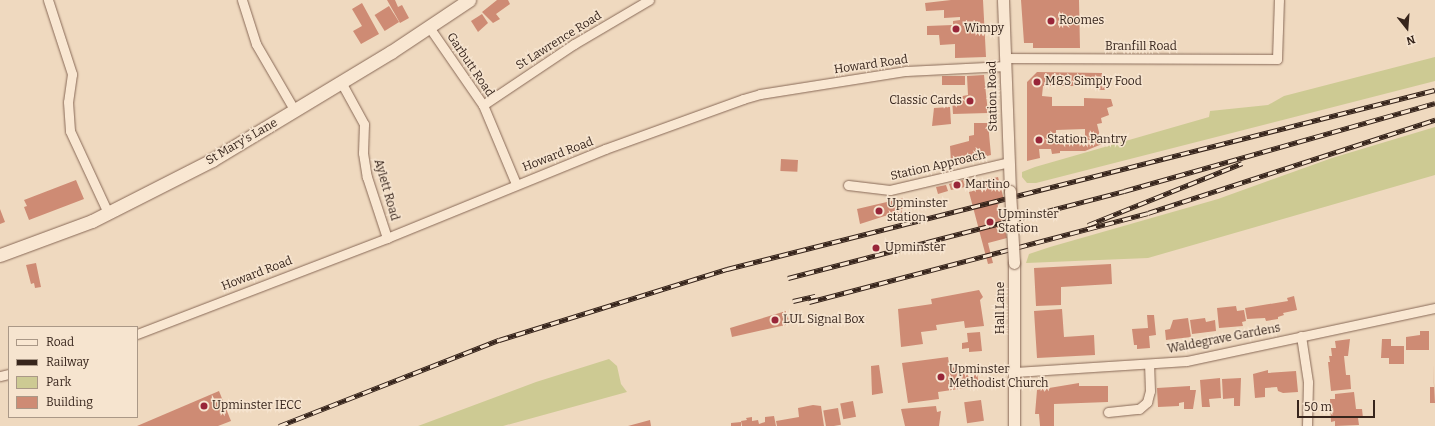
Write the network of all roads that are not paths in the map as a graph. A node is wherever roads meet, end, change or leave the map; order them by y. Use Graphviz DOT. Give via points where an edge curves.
graph roads {
  1 [pos="48,0"];
  2 [pos="242,0"];
  3 [pos="469,0"];
  4 [pos="649,0"];
  5 [pos="1003,0"];
  6 [pos="1279,0"];
  7 [pos="430,27"];
  8 [pos="1006,62"];
  9 [pos="341,82"];
  10 [pos="483,105"];
  11 [pos="295,111"];
  12 [pos="1009,162"];
  13 [pos="516,184"];
  14 [pos="848,185"];
  15 [pos="1010,191"];
  16 [pos="108,213"];
  17 [pos="387,238"];
  18 [pos="0,255"];
  19 [pos="1435,308"];
  20 [pos="138,334"];
  21 [pos="1300,336"];
  22 [pos="1149,365"];
  23 [pos="1015,372"];
  24 [pos="1108,412"];
  25 [pos="1014,426"];
  26 [pos="1307,426"];
  1 -- 16 [label="street" via="72,74 68,102 70,131"];
  2 -- 11 [label="street" via="256,44"];
  3 -- 7 [label="main road, St Mary's Lane"];
  4 -- 10 [label="street, St Lawrence Road" via="574,44"];
  5 -- 8 [label="street, Station Road"];
  6 -- 8 [label="street, Branfill Road" via="1277,59"];
  7 -- 9 [label="main road, St Mary's Lane"];
  7 -- 10 [label="street, Garbutt Road"];
  8 -- 12 [label="street, Station Road"];
  8 -- 13 [label="street, Howard Road" via="906,71 760,94"];
  9 -- 11 [label="main road, St Mary's Lane"];
  9 -- 17 [label="street, Aylett Road" via="364,124 363,153 367,177"];
  10 -- 13 [label="street, Garbutt Road"];
  11 -- 16 [label="main road, St Mary's Lane" via="212,160"];
  12 -- 14 [label="street, Station Approach" via="890,190"];
  12 -- 15 [label="street, Station Road"];
  13 -- 17 [label="street, Howard Road"];
  15 -- 23 [label="street, Hall Lane, bridge" via="1014,263"];
  16 -- 18 [label="main road, St Mary's Lane" via="71,230"];
  17 -- 20 [label="street, Howard Road"];
  19 -- 21 [label="street, Waldegrave Gardens"];
  21 -- 22 [label="street, Waldegrave Gardens" via="1188,361"];
  21 -- 26 [label="street" via="1308,382"];
  22 -- 23 [label="street, Waldegrave Gardens"];
  22 -- 24 [label="street" via="1150,391 1147,402 1139,409"];
  23 -- 25 [label="street, Hall Lane"];
}
